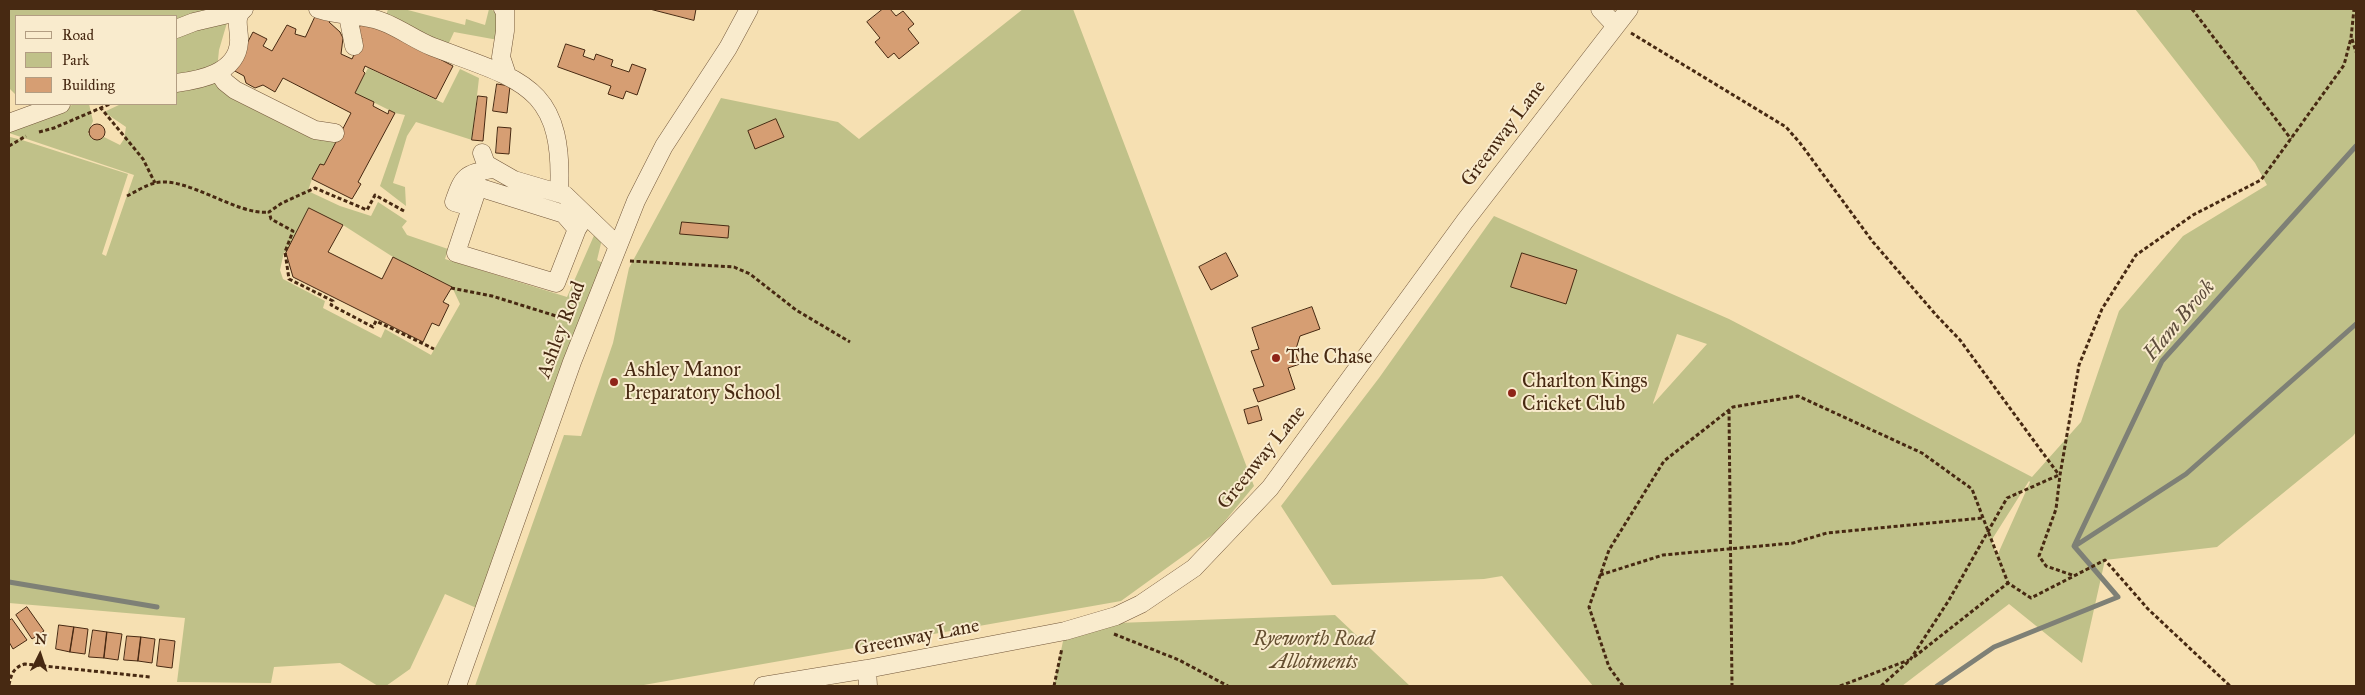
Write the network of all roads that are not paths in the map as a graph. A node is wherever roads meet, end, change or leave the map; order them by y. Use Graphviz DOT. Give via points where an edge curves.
graph roads {
  1 [pos="318,9"];
  2 [pos="503,9"];
  3 [pos="750,9"];
  4 [pos="1600,9"];
  5 [pos="1630,9"];
  6 [pos="242,10"];
  7 [pos="348,16"];
  8 [pos="1616,25"];
  9 [pos="178,28"];
  10 [pos="354,46"];
  11 [pos="219,73"];
  12 [pos="507,75"];
  13 [pos="178,83"];
  14 [pos="59,105"];
  15 [pos="9,123"];
  16 [pos="335,133"];
  17 [pos="482,153"];
  18 [pos="492,169"];
  19 [pos="559,193"];
  20 [pos="471,207"];
  21 [pos="582,222"];
  22 [pos="616,246"];
  23 [pos="868,678"];
  24 [pos="457,686"];
  25 [pos="763,686"];
  1 -- 7 [label="street"];
  2 -- 12 [label="street" via="505,31 501,57"];
  3 -- 22 [label="street, Ashley Road" via="664,146"];
  4 -- 8 [label="street"];
  5 -- 8 [label="street, Greenway Lane"];
  6 -- 9 [label="street"];
  6 -- 11 [label="street" via="238,19 236,54"];
  7 -- 10 [label="street"];
  7 -- 12 [label="street" via="375,19 424,44"];
  8 -- 23 [label="street, Greenway Lane" via="1465,221 1270,488 1194,568 1142,604 1090,624"];
  11 -- 13 [label="street" via="202,80"];
  11 -- 16 [label="street" via="235,90 315,130"];
  12 -- 19 [label="street" via="536,96 554,122 560,157"];
  14 -- 15 [label="street"];
  17 -- 18 [label="street"];
  18 -- 19 [label="street" via="514,180"];
  18 -- 20 [label="street" via="470,174 462,180 454,202"];
  19 -- 21 [label="street" via="565,195"];
  20 -- 21 [label="street" via="478,187"];
  20 -- 21 [label="street" via="456,253 556,283"];
  21 -- 22 [label="street"];
  22 -- 24 [label="street, Ashley Road"];
  23 -- 25 [label="street, Greenway Lane"];
}
